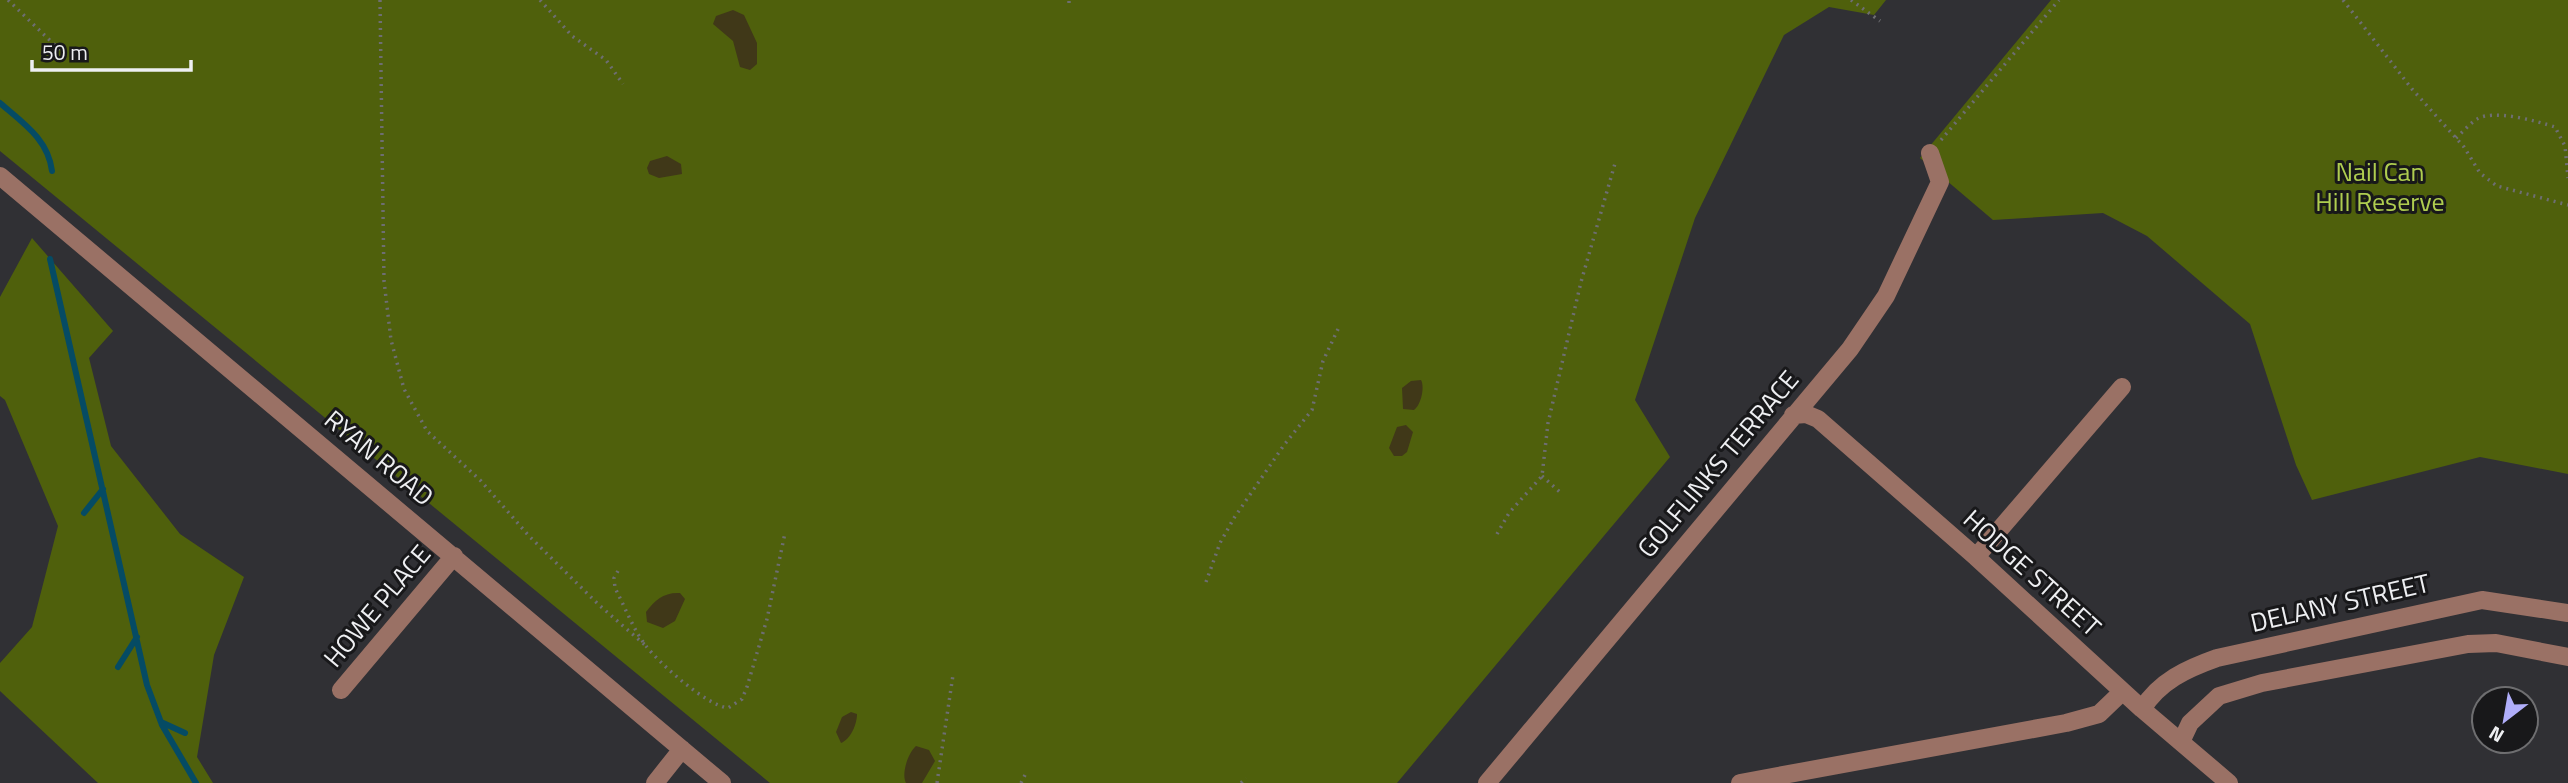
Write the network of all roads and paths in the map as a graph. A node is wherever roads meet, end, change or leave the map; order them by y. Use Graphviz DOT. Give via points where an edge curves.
graph roads {
  1 [pos="8,0"];
  2 [pos="380,0"];
  3 [pos="540,0"];
  4 [pos="1851,0"];
  5 [pos="2059,0"];
  6 [pos="2343,0"];
  7 [pos="1880,21"];
  8 [pos="62,52"];
  9 [pos="623,84"];
  10 [pos="2456,138"];
  11 [pos="1930,153"];
  12 [pos="1616,160"];
  13 [pos="0,176"];
  14 [pos="2568,178"];
  15 [pos="2568,205"];
  16 [pos="1339,327"];
  17 [pos="2122,387"];
  18 [pos="1793,415"];
  19 [pos="1542,476"];
  20 [pos="1561,493"];
  21 [pos="785,533"];
  22 [pos="1497,534"];
  23 [pos="454,556"];
  24 [pos="1976,557"];
  25 [pos="618,571"];
  26 [pos="1206,582"];
  27 [pos="2568,613"];
  28 [pos="645,645"];
  29 [pos="2568,657"];
  30 [pos="953,676"];
  31 [pos="341,690"];
  32 [pos="2123,692"];
  33 [pos="2141,709"];
  34 [pos="2181,742"];
  35 [pos="682,750"];
  36 [pos="1026,773"];
  37 [pos="1246,778"];
  38 [pos="655,783"];
  39 [pos="722,783"];
  40 [pos="937,783"];
  41 [pos="1021,783"];
  42 [pos="1241,783"];
  43 [pos="1487,783"];
  44 [pos="1740,783"];
  45 [pos="2230,783"];
  1 -- 8 [label="path"];
  2 -- 28 [label="path" via="384,281 391,340 404,389 427,431"];
  3 -- 9 [label="path" via="572,36 606,60"];
  4 -- 7 [label="path"];
  5 -- 11 [label="path"];
  6 -- 10 [label="path"];
  10 -- 14 [label="path" via="2477,118 2494,115 2555,127 2565,146"];
  10 -- 15 [label="path" via="2480,173 2497,186"];
  11 -- 18 [label="street, GOLFLINKS TERRACE" via="1940,182 1886,296 1850,349"];
  12 -- 19 [label="path" via="1575,306 1548,423"];
  13 -- 23 [label="street, RYAN ROAD"];
  16 -- 26 [label="path" via="1323,361 1312,410 1234,518"];
  17 -- 24 [label="street"];
  18 -- 24 [label="street, HODGE STREET" via="1818,419"];
  18 -- 43 [label="street, GOLFLINKS TERRACE"];
  19 -- 20 [label="path"];
  19 -- 22 [label="path"];
  21 -- 28 [label="path" via="760,644 747,687 736,705 713,704"];
  23 -- 31 [label="street, HOWE PLACE"];
  23 -- 35 [label="street, RYAN ROAD"];
  24 -- 32 [label="street, HODGE STREET"];
  25 -- 28 [label="path" via="615,588"];
  27 -- 33 [label="street, DELANY STREET" via="2483,600 2440,607 2217,658 2184,670 2153,693"];
  29 -- 34 [label="street" via="2496,643 2469,644 2262,683 2219,696 2190,723"];
  30 -- 40 [label="path"];
  32 -- 33 [label="street, HODGE STREET"];
  32 -- 44 [label="street" via="2099,714 2066,723"];
  33 -- 34 [label="street, HODGE STREET"];
  34 -- 45 [label="street, HODGE STREET"];
  35 -- 38 [label="street"];
  35 -- 39 [label="street, RYAN ROAD"];
  36 -- 41 [label="path"];
  37 -- 42 [label="path"];
}
